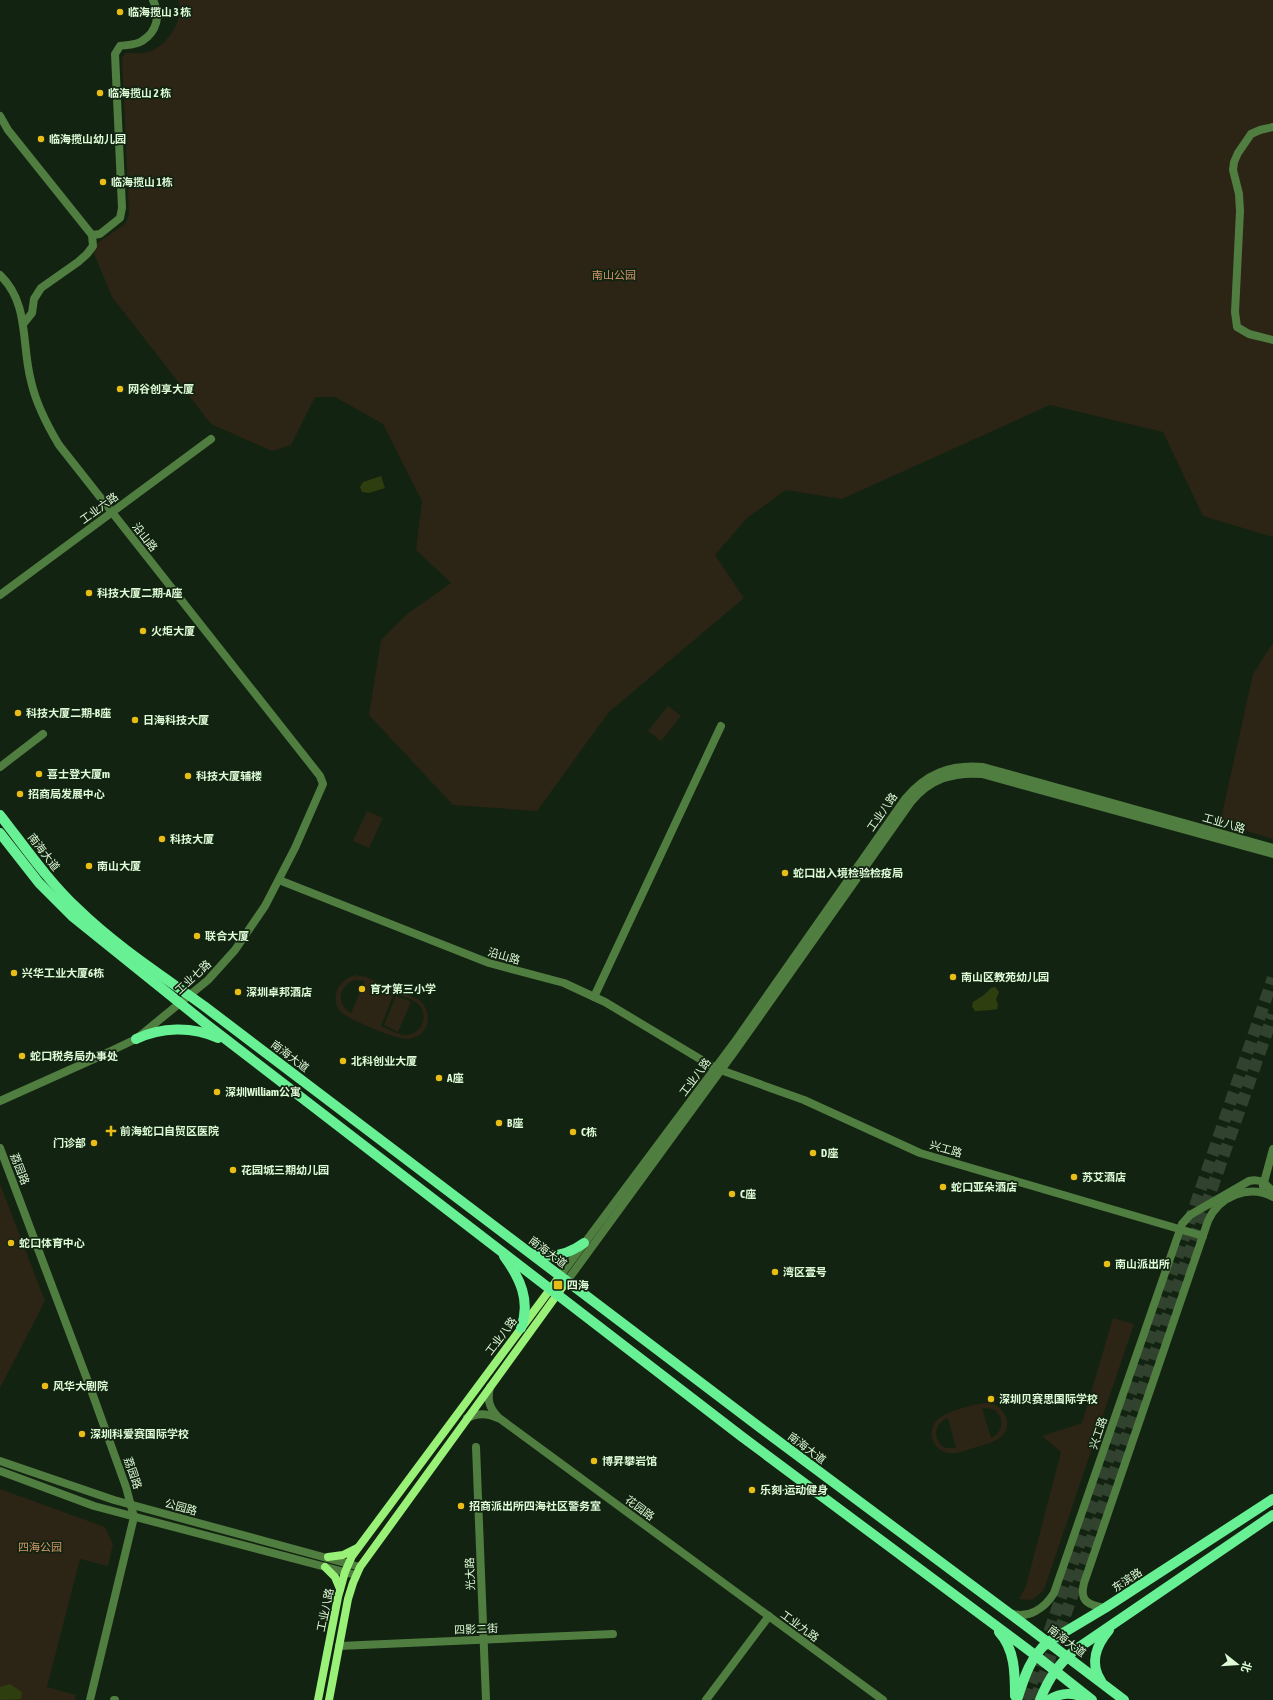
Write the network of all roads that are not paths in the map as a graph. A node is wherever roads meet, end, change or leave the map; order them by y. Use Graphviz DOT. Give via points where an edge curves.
graph roads {
  1 [pos="153,0"];
  2 [pos="0,116"];
  3 [pos="1273,127"];
  4 [pos="92,235"];
  5 [pos="0,275"];
  6 [pos="24,323"];
  7 [pos="1273,340"];
  8 [pos="211,439"];
  9 [pos="112,512"];
  10 [pos="0,595"];
  11 [pos="721,726"];
  12 [pos="43,734"];
  13 [pos="0,766"];
  14 [pos="322,788"];
  15 [pos="0,815"];
  16 [pos="0,833"];
  17 [pos="1273,848"];
  18 [pos="1273,854"];
  19 [pos="279,880"];
  20 [pos="190,996"];
  21 [pos="594,997"];
  22 [pos="180,1004"];
  23 [pos="136,1039"];
  24 [pos="230,1043"];
  25 [pos="718,1069"];
  26 [pos="0,1101"];
  27 [pos="0,1148"];
  28 [pos="1273,1149"];
  29 [pos="1264,1182"];
  30 [pos="1261,1192"];
  31 [pos="1273,1192"];
  32 [pos="1273,1197"];
  33 [pos="1180,1228"];
  34 [pos="1202,1236"];
  35 [pos="584,1243"];
  36 [pos="499,1249"];
  37 [pos="527,1251"];
  38 [pos="563,1279"];
  39 [pos="554,1291"];
  40 [pos="521,1328"];
  41 [pos="490,1386"];
  42 [pos="466,1418"];
  43 [pos="499,1418"];
  44 [pos="476,1447"];
  45 [pos="0,1461"];
  46 [pos="0,1471"];
  47 [pos="1273,1499"];
  48 [pos="132,1505"];
  49 [pos="1273,1515"];
  50 [pos="134,1517"];
  51 [pos="359,1546"];
  52 [pos="328,1557"];
  53 [pos="348,1563"];
  54 [pos="325,1567"];
  55 [pos="360,1567"];
  56 [pos="345,1572"];
  57 [pos="356,1575"];
  58 [pos="340,1590"];
  59 [pos="1105,1608"];
  60 [pos="1008,1612"];
  61 [pos="769,1616"];
  62 [pos="1120,1620"];
  63 [pos="990,1622"];
  64 [pos="613,1634"];
  65 [pos="484,1639"];
  66 [pos="1048,1642"];
  67 [pos="339,1646"];
  68 [pos="1035,1655"];
  69 [pos="1067,1656"];
  70 [pos="1055,1670"];
  71 [pos="1104,1685"];
  72 [pos="90,1700"];
  73 [pos="318,1700"];
  74 [pos="329,1700"];
  75 [pos="486,1700"];
  76 [pos="706,1700"];
  77 [pos="883,1700"];
  78 [pos="1016,1700"];
  79 [pos="1040,1700"];
  80 [pos="1049,1700"];
  81 [pos="1091,1700"];
  82 [pos="1124,1700"];
  1 -- 4 [label="street" via="158,13 157,23 149,35 138,43 120,46 115,54 122,213 120,218 100,234"];
  2 -- 4 [label="street" via="8,130"];
  3 -- 7 [label="street" via="1251,134 1238,153 1233,170 1240,212 1234,312 1237,327 1249,334"];
  4 -- 6 [label="street" via="93,246 87,254 36,293 32,313"];
  5 -- 6 [label="street, 沿山路" via="12,289"];
  6 -- 9 [label="street, 沿山路" via="31,381 44,416 59,445"];
  8 -- 9 [label="street, 工业六路"];
  9 -- 10 [label="street, 工业六路"];
  9 -- 14 [label="street, 沿山路" via="320,776"];
  11 -- 21 [label="street"];
  12 -- 13 [label="street"];
  14 -- 19 [label="street, 工业七路"];
  15 -- 20 [label="main road, 南海大道" via="47,876 78,910"];
  16 -- 22 [label="main road, 南海大道" via="39,883 72,916"];
  17 -- 25 [label="street, 工业八路" via="994,770 971,766 958,767 934,775 916,787 905,799"];
  18 -- 25 [label="street, 工业八路" via="993,776 959,774 937,781 920,791 911,802"];
  19 -- 20 [label="street, 工业七路" via="257,921 236,950"];
  19 -- 21 [label="street, 沿山路" via="489,963 564,983"];
  20 -- 22 [label="street, 工业七路"];
  20 -- 37 [label="main road, 南海大道"];
  21 -- 25 [label="street, 沿山路"];
  22 -- 23 [label="street, 工业七路"];
  22 -- 24 [label="main road, 南海大道"];
  23 -- 24 [label="main road" via="151,1033 179,1029 212,1035"];
  23 -- 26 [label="street, 工业七路"];
  24 -- 36 [label="main road, 南海大道"];
  25 -- 33 [label="street, 兴工路" via="804,1100 920,1153"];
  25 -- 35 [label="street, 工业八路"];
  25 -- 38 [label="street, 工业八路"];
  27 -- 48 [label="street, 荔园路"];
  28 -- 29 [label="street"];
  29 -- 30 [label="street"];
  29 -- 31 [label="street"];
  29 -- 33 [label="street, 兴工路" via="1249,1181 1190,1215"];
  30 -- 32 [label="street"];
  30 -- 34 [label="street" via="1242,1192 1222,1203 1210,1216"];
  33 -- 34 [label="street, 兴工路"];
  33 -- 60 [label="street, 兴工路" via="1054,1593 1046,1604 1036,1611 1020,1615"];
  34 -- 59 [label="street" via="1084,1583 1082,1591 1086,1601 1093,1606"];
  35 -- 37 [label="main road" via="560,1254 540,1255"];
  35 -- 38 [label="street, 工业八路"];
  36 -- 39 [label="main road, 南海大道"];
  36 -- 40 [label="main road" via="523,1290 525,1309"];
  37 -- 38 [label="main road, 南海大道"];
  38 -- 39 [label="main road, 工业八路"];
  38 -- 60 [label="main road, 南海大道"];
  39 -- 40 [label="main road, 工业八路"];
  39 -- 41 [label="main road, 工业八路"];
  39 -- 63 [label="main road, 南海大道" via="741,1436"];
  40 -- 51 [label="main road, 工业八路"];
  41 -- 42 [label="main road, 工业八路"];
  41 -- 43 [label="street, 花园路" via="488,1403"];
  42 -- 43 [label="street, 花园路" via="483,1414"];
  42 -- 55 [label="main road, 工业八路"];
  43 -- 61 [label="street, 花园路"];
  44 -- 65 [label="street, 光大路"];
  45 -- 48 [label="street, 公园路"];
  46 -- 50 [label="street, 公园路" via="94,1506"];
  47 -- 59 [label="main road, 东滨路"];
  48 -- 50 [label="street, 荔园路"];
  48 -- 52 [label="street, 公园路"];
  49 -- 62 [label="main road"];
  50 -- 54 [label="street, 公园路"];
  50 -- 72 [label="street, 荔园路"];
  51 -- 52 [label="main road" via="343,1555"];
  51 -- 53 [label="main road, 工业八路"];
  52 -- 53 [label="street, 公园路"];
  53 -- 55 [label="street, 公园路"];
  53 -- 56 [label="main road, 工业八路"];
  54 -- 56 [label="street, 公园路"];
  54 -- 58 [label="main road" via="335,1577"];
  55 -- 57 [label="main road, 工业八路"];
  56 -- 57 [label="street, 公园路"];
  56 -- 58 [label="main road, 工业八路"];
  57 -- 67 [label="main road, 工业八路" via="348,1599"];
  58 -- 73 [label="main road, 工业八路"];
  59 -- 66 [label="main road, 东滨路"];
  60 -- 66 [label="main road, 南海大道"];
  61 -- 76 [label="street, 工业九路"];
  61 -- 77 [label="street, 工业九路"];
  62 -- 69 [label="main road"];
  62 -- 71 [label="main road" via="1108,1630 1097,1650 1095,1665 1099,1679"];
  63 -- 68 [label="main road, 南海大道"];
  63 -- 78 [label="main road" via="1003,1636 1012,1657"];
  64 -- 65 [label="street, 四影二街"];
  65 -- 67 [label="street, 四影二街"];
  65 -- 75 [label="street, 光大路"];
  66 -- 68 [label="main road, 东滨路"];
  66 -- 69 [label="main road, 南海大道"];
  67 -- 74 [label="main road, 工业八路"];
  68 -- 70 [label="main road, 南海大道"];
  68 -- 78 [label="main road, 东滨路"];
  69 -- 70 [label="main road"];
  69 -- 71 [label="main road, 南海大道"];
  70 -- 79 [label="main road"];
  70 -- 81 [label="main road, 南海大道"];
  71 -- 82 [label="main road, 南海大道"];
  80 -- 81 [label="main road" via="1066,1693"];
}
